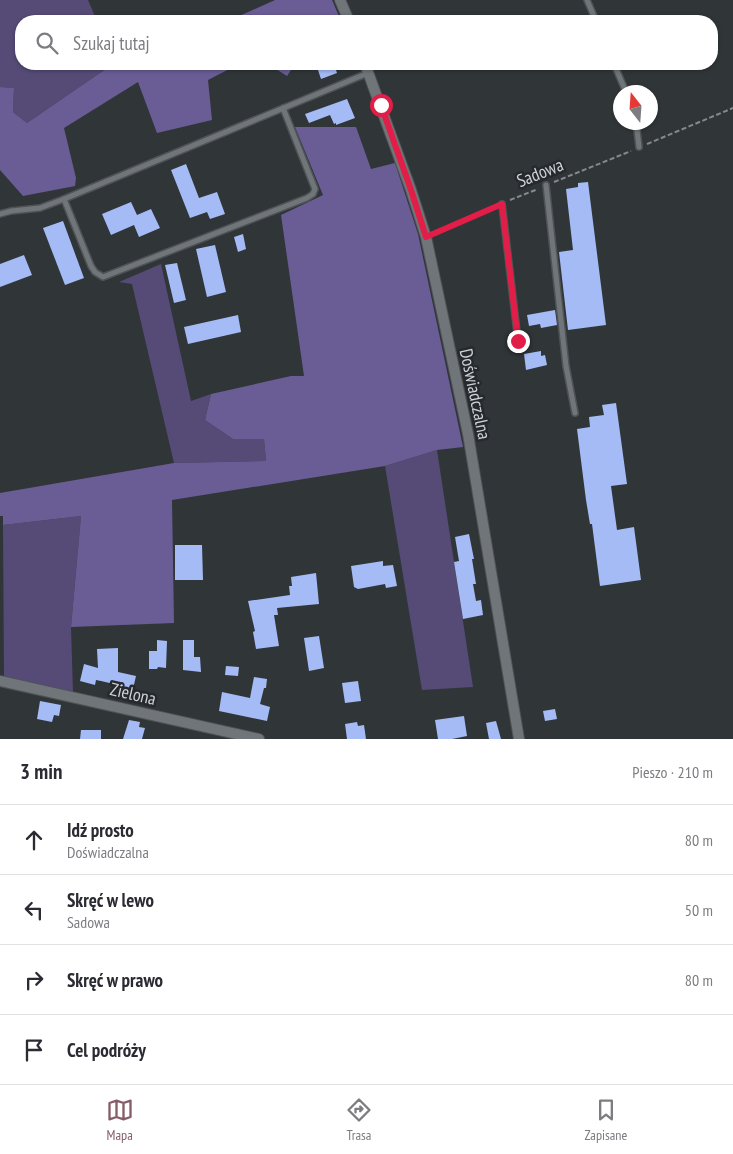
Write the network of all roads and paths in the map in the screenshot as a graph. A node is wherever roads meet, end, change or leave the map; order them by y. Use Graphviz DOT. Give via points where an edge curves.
graph roads {
  1 [pos="340,0"];
  2 [pos="587,0"];
  3 [pos="346,15"];
  4 [pos="593,15"];
  5 [pos="363,70"];
  6 [pos="368,70"];
  7 [pos="617,70"];
  8 [pos="623,85"];
  9 [pos="283,108"];
  10 [pos="733,108"];
  11 [pos="637,130"];
  12 [pos="639,147"];
  13 [pos="546,185"];
  14 [pos="64,199"];
  15 [pos="502,204"];
  16 [pos="0,214"];
  17 [pos="426,237"];
  18 [pos="518,341"];
  19 [pos="575,413"];
  20 [pos="0,682"];
  21 [pos="259,739"];
  22 [pos="519,739"];
  1 -- 3 [label="street"];
  2 -- 4 [label="lane"];
  5 -- 9 [label="lane"];
  6 -- 17 [label="street, Doświadczalna"];
  7 -- 8 [label="lane"];
  9 -- 14 [label="lane"];
  9 -- 14 [label="lane" via="315,189 307,198 103,277 91,266"];
  10 -- 12 [label="path, Sadowa"];
  11 -- 12 [label="lane"];
  12 -- 13 [label="path, Sadowa"];
  13 -- 15 [label="path, Sadowa"];
  13 -- 19 [label="lane" via="566,366"];
  14 -- 16 [label="lane" via="40,208"];
  15 -- 17 [label="path, Sadowa"];
  15 -- 18 [label="lane"];
  17 -- 22 [label="street, Doświadczalna" via="468,434"];
  20 -- 21 [label="street, Zielona"];
}
